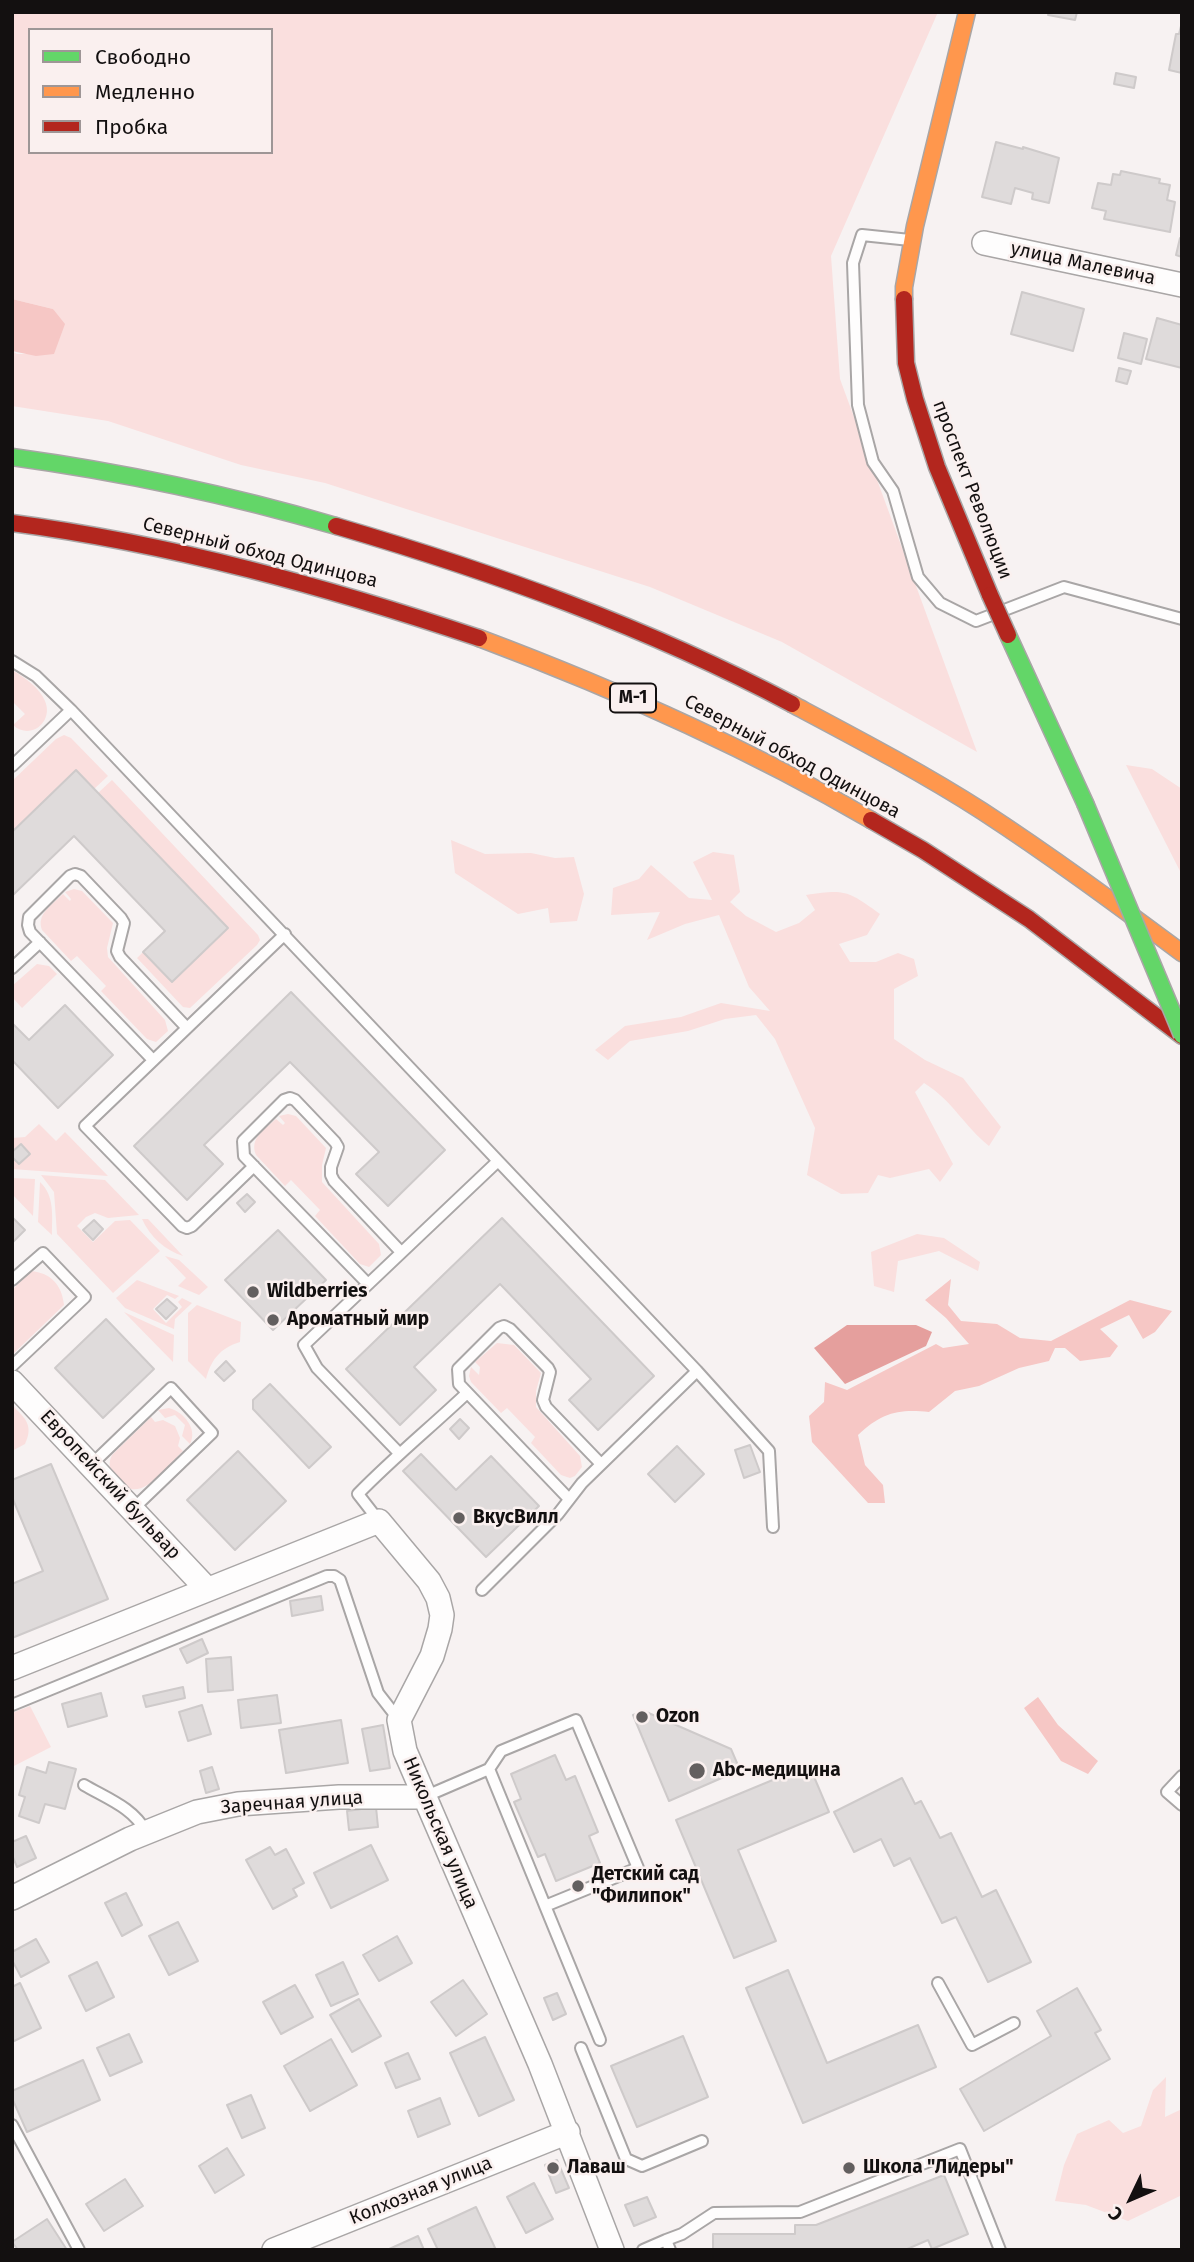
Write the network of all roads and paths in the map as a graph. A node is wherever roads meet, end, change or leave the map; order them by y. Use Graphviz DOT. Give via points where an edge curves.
graph roads {
  1 [pos="967,12"];
  2 [pos="912,240"];
  3 [pos="984,243"];
  4 [pos="1182,285"];
  5 [pos="12,457"];
  6 [pos="12,523"];
  7 [pos="1182,619"];
  8 [pos="12,661"];
  9 [pos="71,710"];
  10 [pos="12,766"];
  11 [pos="285,934"];
  12 [pos="40,943"];
  13 [pos="1182,953"];
  14 [pos="12,968"];
  15 [pos="187,1028"];
  16 [pos="1182,1036"];
  17 [pos="153,1060"];
  18 [pos="498,1161"];
  19 [pos="254,1166"];
  20 [pos="401,1252"];
  21 [pos="12,1280"];
  22 [pos="367,1283"];
  23 [pos="12,1366"];
  24 [pos="697,1371"];
  25 [pos="12,1382"];
  26 [pos="467,1393"];
  27 [pos="399,1453"];
  28 [pos="601,1464"];
  29 [pos="91,1465"];
  30 [pos="569,1499"];
  31 [pos="133,1509"];
  32 [pos="379,1521"];
  33 [pos="773,1527"];
  34 [pos="207,1589"];
  35 [pos="482,1591"];
  36 [pos="12,1668"];
  37 [pos="12,1704"];
  38 [pos="399,1720"];
  39 [pos="489,1769"];
  40 [pos="1182,1776"];
  41 [pos="84,1785"];
  42 [pos="424,1797"];
  43 [pos="1182,1805"];
  44 [pos="146,1832"];
  45 [pos="12,1898"];
  46 [pos="545,1906"];
  47 [pos="938,1983"];
  48 [pos="1014,2022"];
  49 [pos="600,2040"];
  50 [pos="581,2048"];
  51 [pos="12,2125"];
  52 [pos="568,2132"];
  53 [pos="702,2141"];
  54 [pos="668,2245"];
  55 [pos="79,2250"];
  56 [pos="274,2250"];
  57 [pos="612,2250"];
  58 [pos="643,2250"];
  59 [pos="1000,2250"];
  1 -- 2 [label="main road, проспект Революции"];
  2 -- 7 [label="lane" via="862,235 852,263 859,405 873,462 893,491 918,577 940,603 976,621 1064,587"];
  2 -- 16 [label="main road, проспект Революции, bridge" via="904,287 906,363 937,467"];
  3 -- 4 [label="street, улица Малевича"];
  5 -- 13 [label="main road" via="138,477 359,530 570,601 651,635 761,686 944,787 1043,849"];
  6 -- 16 [label="main road, Северный обход Одинцова / М-1" via="220,561 341,593 546,662 636,700 755,757 1006,903"];
  8 -- 9 [label="lane" via="36,676"];
  9 -- 10 [label="lane"];
  9 -- 11 [label="lane"];
  11 -- 15 [label="lane"];
  11 -- 18 [label="lane"];
  12 -- 14 [label="lane"];
  12 -- 15 [label="lane" via="30,932 29,917 70,876 81,876 124,923 117,951 120,957"];
  12 -- 17 [label="lane"];
  15 -- 17 [label="lane"];
  17 -- 19 [label="lane" via="85,1126 187,1228"];
  18 -- 20 [label="lane"];
  18 -- 24 [label="lane"];
  19 -- 20 [label="lane" via="244,1156 243,1141 284,1100 295,1100 338,1147 331,1167 334,1181"];
  19 -- 22 [label="lane"];
  20 -- 22 [label="lane"];
  21 -- 23 [label="lane" via="43,1253 85,1297"];
  22 -- 27 [label="lane" via="304,1345 317,1368"];
  24 -- 28 [label="lane"];
  24 -- 33 [label="lane" via="769,1451"];
  25 -- 29 [label="street, Европейский бульвар"];
  26 -- 27 [label="lane"];
  26 -- 28 [label="lane" via="459,1384 458,1370 505,1326 550,1372 543,1400 546,1406"];
  26 -- 30 [label="lane"];
  27 -- 32 [label="lane" via="358,1494"];
  28 -- 30 [label="lane"];
  29 -- 31 [label="street, Европейский бульвар"];
  29 -- 31 [label="lane" via="171,1388 212,1433"];
  30 -- 35 [label="lane"];
  31 -- 34 [label="street, Европейский бульвар"];
  32 -- 34 [label="street"];
  32 -- 38 [label="street" via="429,1581 442,1615 432,1656"];
  34 -- 36 [label="street"];
  37 -- 38 [label="lane" via="334,1576 340,1580 378,1693"];
  38 -- 42 [label="street, Никольская улица" via="405,1751"];
  39 -- 42 [label="lane"];
  39 -- 46 [label="lane"];
  39 -- 46 [label="lane" via="501,1751 576,1720 638,1868"];
  40 -- 43 [label="lane" via="1167,1792"];
  41 -- 44 [label="lane" via="130,1811"];
  42 -- 44 [label="street, Заречная улица" via="237,1804 197,1812"];
  42 -- 52 [label="street, Никольская улица"];
  44 -- 45 [label="street, Заречная улица"];
  46 -- 49 [label="lane"];
  47 -- 48 [label="lane" via="972,2045"];
  50 -- 53 [label="lane" via="626,2159 642,2166"];
  51 -- 55 [label="lane"];
  52 -- 56 [label="street, Колхозная улица"];
  52 -- 57 [label="street, Никольская улица"];
  54 -- 58 [label="lane"];
  54 -- 59 [label="lane" via="714,2213 800,2212 960,2149"];
}
